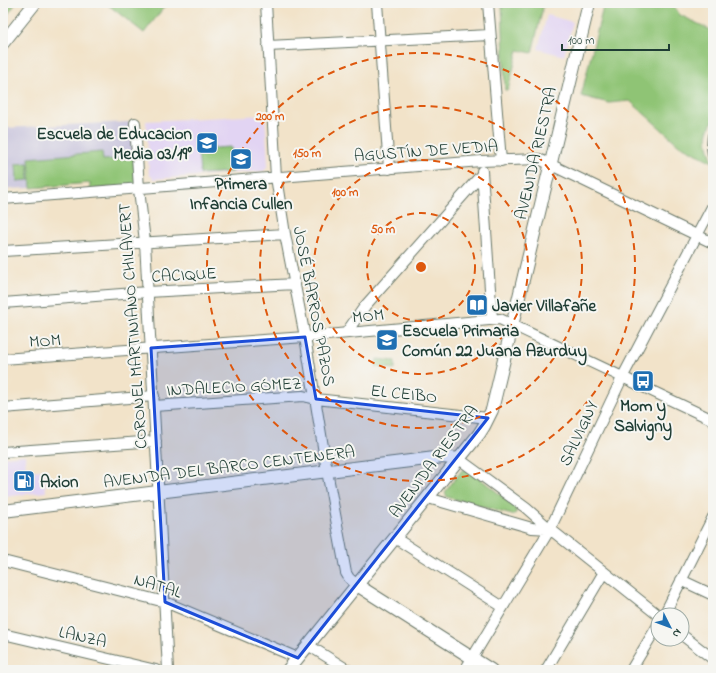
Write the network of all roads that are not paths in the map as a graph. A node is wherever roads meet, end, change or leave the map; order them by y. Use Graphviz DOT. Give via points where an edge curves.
graph roads {
  1 [pos="25,3"];
  2 [pos="35,3"];
  3 [pos="266,3"];
  4 [pos="377,3"];
  5 [pos="488,3"];
  6 [pos="588,3"];
  7 [pos="3,31"];
  8 [pos="490,35"];
  9 [pos="379,40"];
  10 [pos="3,44"];
  11 [pos="268,46"];
  12 [pos="135,123"];
  13 [pos="713,136"];
  14 [pos="713,154"];
  15 [pos="481,161"];
  16 [pos="502,161"];
  17 [pos="550,163"];
  18 [pos="389,169"];
  19 [pos="482,174"];
  20 [pos="276,177"];
  21 [pos="140,189"];
  22 [pos="3,199"];
  23 [pos="713,205"];
  24 [pos="285,234"];
  25 [pos="698,236"];
  26 [pos="145,242"];
  27 [pos="713,243"];
  28 [pos="3,251"];
  29 [pos="295,284"];
  30 [pos="148,292"];
  31 [pos="3,303"];
  32 [pos="492,319"];
  33 [pos="512,324"];
  34 [pos="346,333"];
  35 [pos="305,337"];
  36 [pos="151,348"];
  37 [pos="3,359"];
  38 [pos="622,378"];
  39 [pos="316,399"];
  40 [pos="154,401"];
  41 [pos="3,408"];
  42 [pos="488,418"];
  43 [pos="713,420"];
  44 [pos="156,440"];
  45 [pos="3,452"];
  46 [pos="458,459"];
  47 [pos="327,471"];
  48 [pos="159,491"];
  49 [pos="428,498"];
  50 [pos="3,511"];
  51 [pos="713,517"];
  52 [pos="550,530"];
  53 [pos="395,538"];
  54 [pos="3,561"];
  55 [pos="604,572"];
  56 [pos="681,580"];
  57 [pos="357,585"];
  58 [pos="713,595"];
  59 [pos="165,602"];
  60 [pos="503,607"];
  61 [pos="668,607"];
  62 [pos="650,609"];
  63 [pos="3,634"];
  64 [pos="650,638"];
  65 [pos="690,641"];
  66 [pos="308,645"];
  67 [pos="298,658"];
  68 [pos="472,658"];
  69 [pos="713,659"];
  70 [pos="156,670"];
  71 [pos="168,670"];
  72 [pos="288,670"];
  73 [pos="348,670"];
  74 [pos="465,670"];
  75 [pos="491,670"];
  76 [pos="546,670"];
  77 [pos="631,670"];
  1 -- 7 [label="main road"];
  2 -- 10 [label="main road"];
  3 -- 11 [label="street, JOSÉ BARROS PAZOS"];
  4 -- 9 [label="street"];
  5 -- 8 [label="street"];
  6 -- 17 [label="main road, AVENIDA RIESTRA"];
  8 -- 9 [label="street"];
  8 -- 16 [label="street"];
  9 -- 11 [label="street"];
  9 -- 18 [label="street"];
  11 -- 20 [label="street, JOSÉ BARROS PAZOS"];
  12 -- 21 [label="street, CORONEL MARTINIANO CHILAVERT"];
  13 -- 14 [label="street"];
  15 -- 16 [label="street, AGUSTÍN DE VEDIA"];
  15 -- 18 [label="street, AGUSTÍN DE VEDIA"];
  15 -- 19 [label="street"];
  16 -- 17 [label="street, AGUSTÍN DE VEDIA" via="539,159"];
  17 -- 25 [label="street, AGUSTÍN DE VEDIA"];
  17 -- 33 [label="main road, AVENIDA RIESTRA"];
  18 -- 20 [label="street, AGUSTÍN DE VEDIA"];
  19 -- 32 [label="street"];
  19 -- 34 [label="street" via="365,306"];
  20 -- 21 [label="street, AGUSTÍN DE VEDIA"];
  20 -- 24 [label="street, JOSÉ BARROS PAZOS"];
  21 -- 22 [label="street, AGUSTÍN DE VEDIA"];
  21 -- 26 [label="street, CORONEL MARTINIANO CHILAVERT"];
  23 -- 25 [label="street, SALVIGNY"];
  24 -- 26 [label="street"];
  24 -- 29 [label="street, JOSÉ BARROS PAZOS"];
  25 -- 27 [label="street, AGUSTÍN DE VEDIA"];
  25 -- 38 [label="street, SALVIGNY"];
  26 -- 28 [label="street"];
  26 -- 30 [label="street, CORONEL MARTINIANO CHILAVERT"];
  29 -- 30 [label="street, CACIQUE"];
  29 -- 35 [label="street, JOSÉ BARROS PAZOS"];
  30 -- 31 [label="street, CACIQUE"];
  30 -- 36 [label="street, CORONEL MARTINIANO CHILAVERT"];
  32 -- 33 [label="street, MOM"];
  32 -- 34 [label="street, MOM"];
  33 -- 38 [label="street, MOM"];
  33 -- 42 [label="main road, AVENIDA RIESTRA"];
  34 -- 35 [label="street, MOM"];
  35 -- 36 [label="street, MOM"];
  35 -- 39 [label="street, JOSÉ BARROS PAZOS"];
  36 -- 37 [label="street, MOM"];
  36 -- 40 [label="street, CORONEL MARTINIANO CHILAVERT"];
  38 -- 43 [label="street, MOM"];
  38 -- 52 [label="street, SALVIGNY"];
  39 -- 40 [label="street, INDALECIO GÓMEZ" via="303,396"];
  39 -- 42 [label="street, EL CEIBO"];
  39 -- 47 [label="street, JOSÉ BARROS PAZOS"];
  40 -- 41 [label="street, INDALECIO GÓMEZ"];
  40 -- 44 [label="street, CORONEL MARTINIANO CHILAVERT"];
  42 -- 46 [label="main road, AVENIDA RIESTRA"];
  44 -- 45 [label="street"];
  44 -- 48 [label="street, CORONEL MARTINIANO CHILAVERT"];
  46 -- 47 [label="main road, AVENIDA DEL BARCO CENTENERA" via="443,457"];
  46 -- 49 [label="main road, AVENIDA RIESTRA"];
  46 -- 52 [label="street" via="526,508"];
  47 -- 48 [label="main road, AVENIDA DEL BARCO CENTENERA"];
  47 -- 57 [label="street, JOSÉ BARROS PAZOS" via="346,573"];
  48 -- 50 [label="main road, AVENIDA DEL BARCO CENTENERA"];
  48 -- 59 [label="street, CORONEL MARTINIANO CHILAVERT"];
  49 -- 52 [label="street" via="532,528"];
  49 -- 53 [label="main road, AVENIDA RIESTRA"];
  51 -- 56 [label="street"];
  52 -- 55 [label="street"];
  52 -- 60 [label="street, SALVIGNY"];
  53 -- 57 [label="main road, AVENIDA RIESTRA"];
  53 -- 60 [label="street"];
  54 -- 59 [label="street, NATAL"];
  55 -- 62 [label="street"];
  55 -- 76 [label="street"];
  56 -- 58 [label="street"];
  56 -- 61 [label="street"];
  57 -- 66 [label="main road, AVENIDA RIESTRA"];
  57 -- 68 [label="main road"];
  59 -- 67 [label="street, NATAL"];
  59 -- 71 [label="street, CORONEL MARTINIANO CHILAVERT"];
  60 -- 68 [label="street, SALVIGNY"];
  63 -- 70 [label="street, LANZA"];
  64 -- 77 [label="street"];
  65 -- 69 [label="street"];
  66 -- 67 [label="main road, AVENIDA RIESTRA"];
  66 -- 73 [label="street"];
  67 -- 72 [label="main road, AVENIDA RIESTRA"];
  68 -- 74 [label="street, SALVIGNY"];
  68 -- 75 [label="main road"];
}
